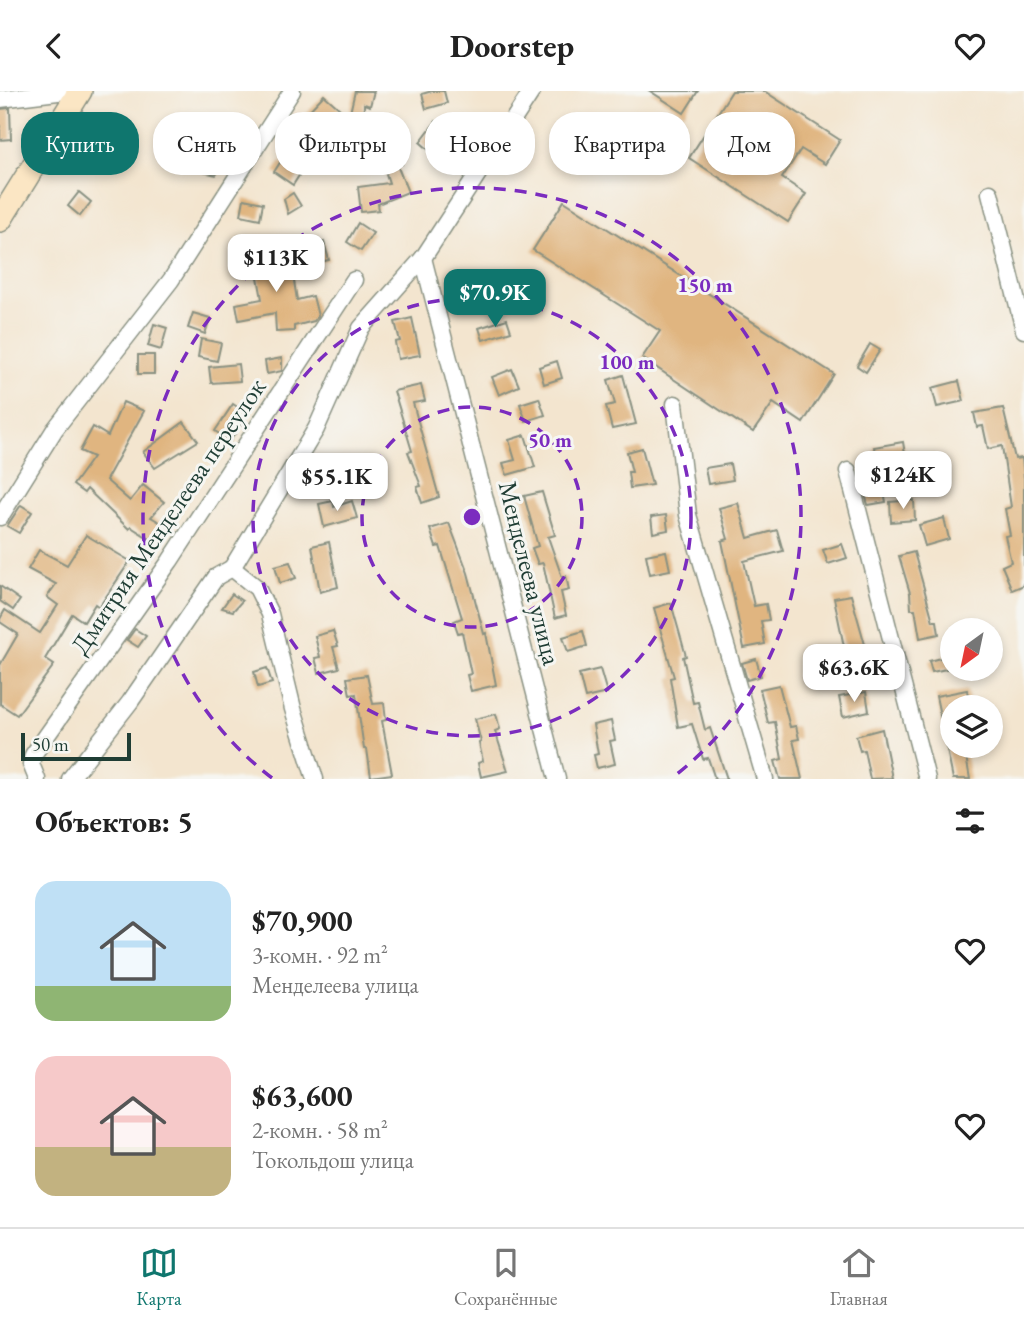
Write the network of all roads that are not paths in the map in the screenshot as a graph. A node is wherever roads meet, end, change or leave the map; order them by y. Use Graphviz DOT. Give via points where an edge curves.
graph roads {
  1 [pos="66,91"];
  2 [pos="80,91"];
  3 [pos="292,91"];
  4 [pos="532,91"];
  5 [pos="0,99"];
  6 [pos="990,193"];
  7 [pos="0,219"];
  8 [pos="423,258"];
  9 [pos="354,280"];
  10 [pos="1024,330"];
  11 [pos="675,404"];
  12 [pos="848,471"];
  13 [pos="0,517"];
  14 [pos="232,568"];
  15 [pos="31,774"];
  16 [pos="70,779"];
  17 [pos="315,779"];
  18 [pos="558,779"];
  19 [pos="765,779"];
  20 [pos="927,779"];
  1 -- 5 [label="street"];
  2 -- 7 [label="street"];
  3 -- 13 [label="street" via="171,280 55,429"];
  4 -- 8 [label="street"];
  6 -- 10 [label="street"];
  8 -- 14 [label="street" via="361,328 316,429"];
  8 -- 18 [label="street, Менделеева улица"];
  9 -- 15 [label="street, Дмитрия Менделеева переулок" via="170,561 33,755"];
  11 -- 19 [label="street" via="688,515"];
  12 -- 20 [label="street"];
  14 -- 16 [label="street" via="216,577 130,702"];
  14 -- 17 [label="street" via="257,588 270,614"];
}
